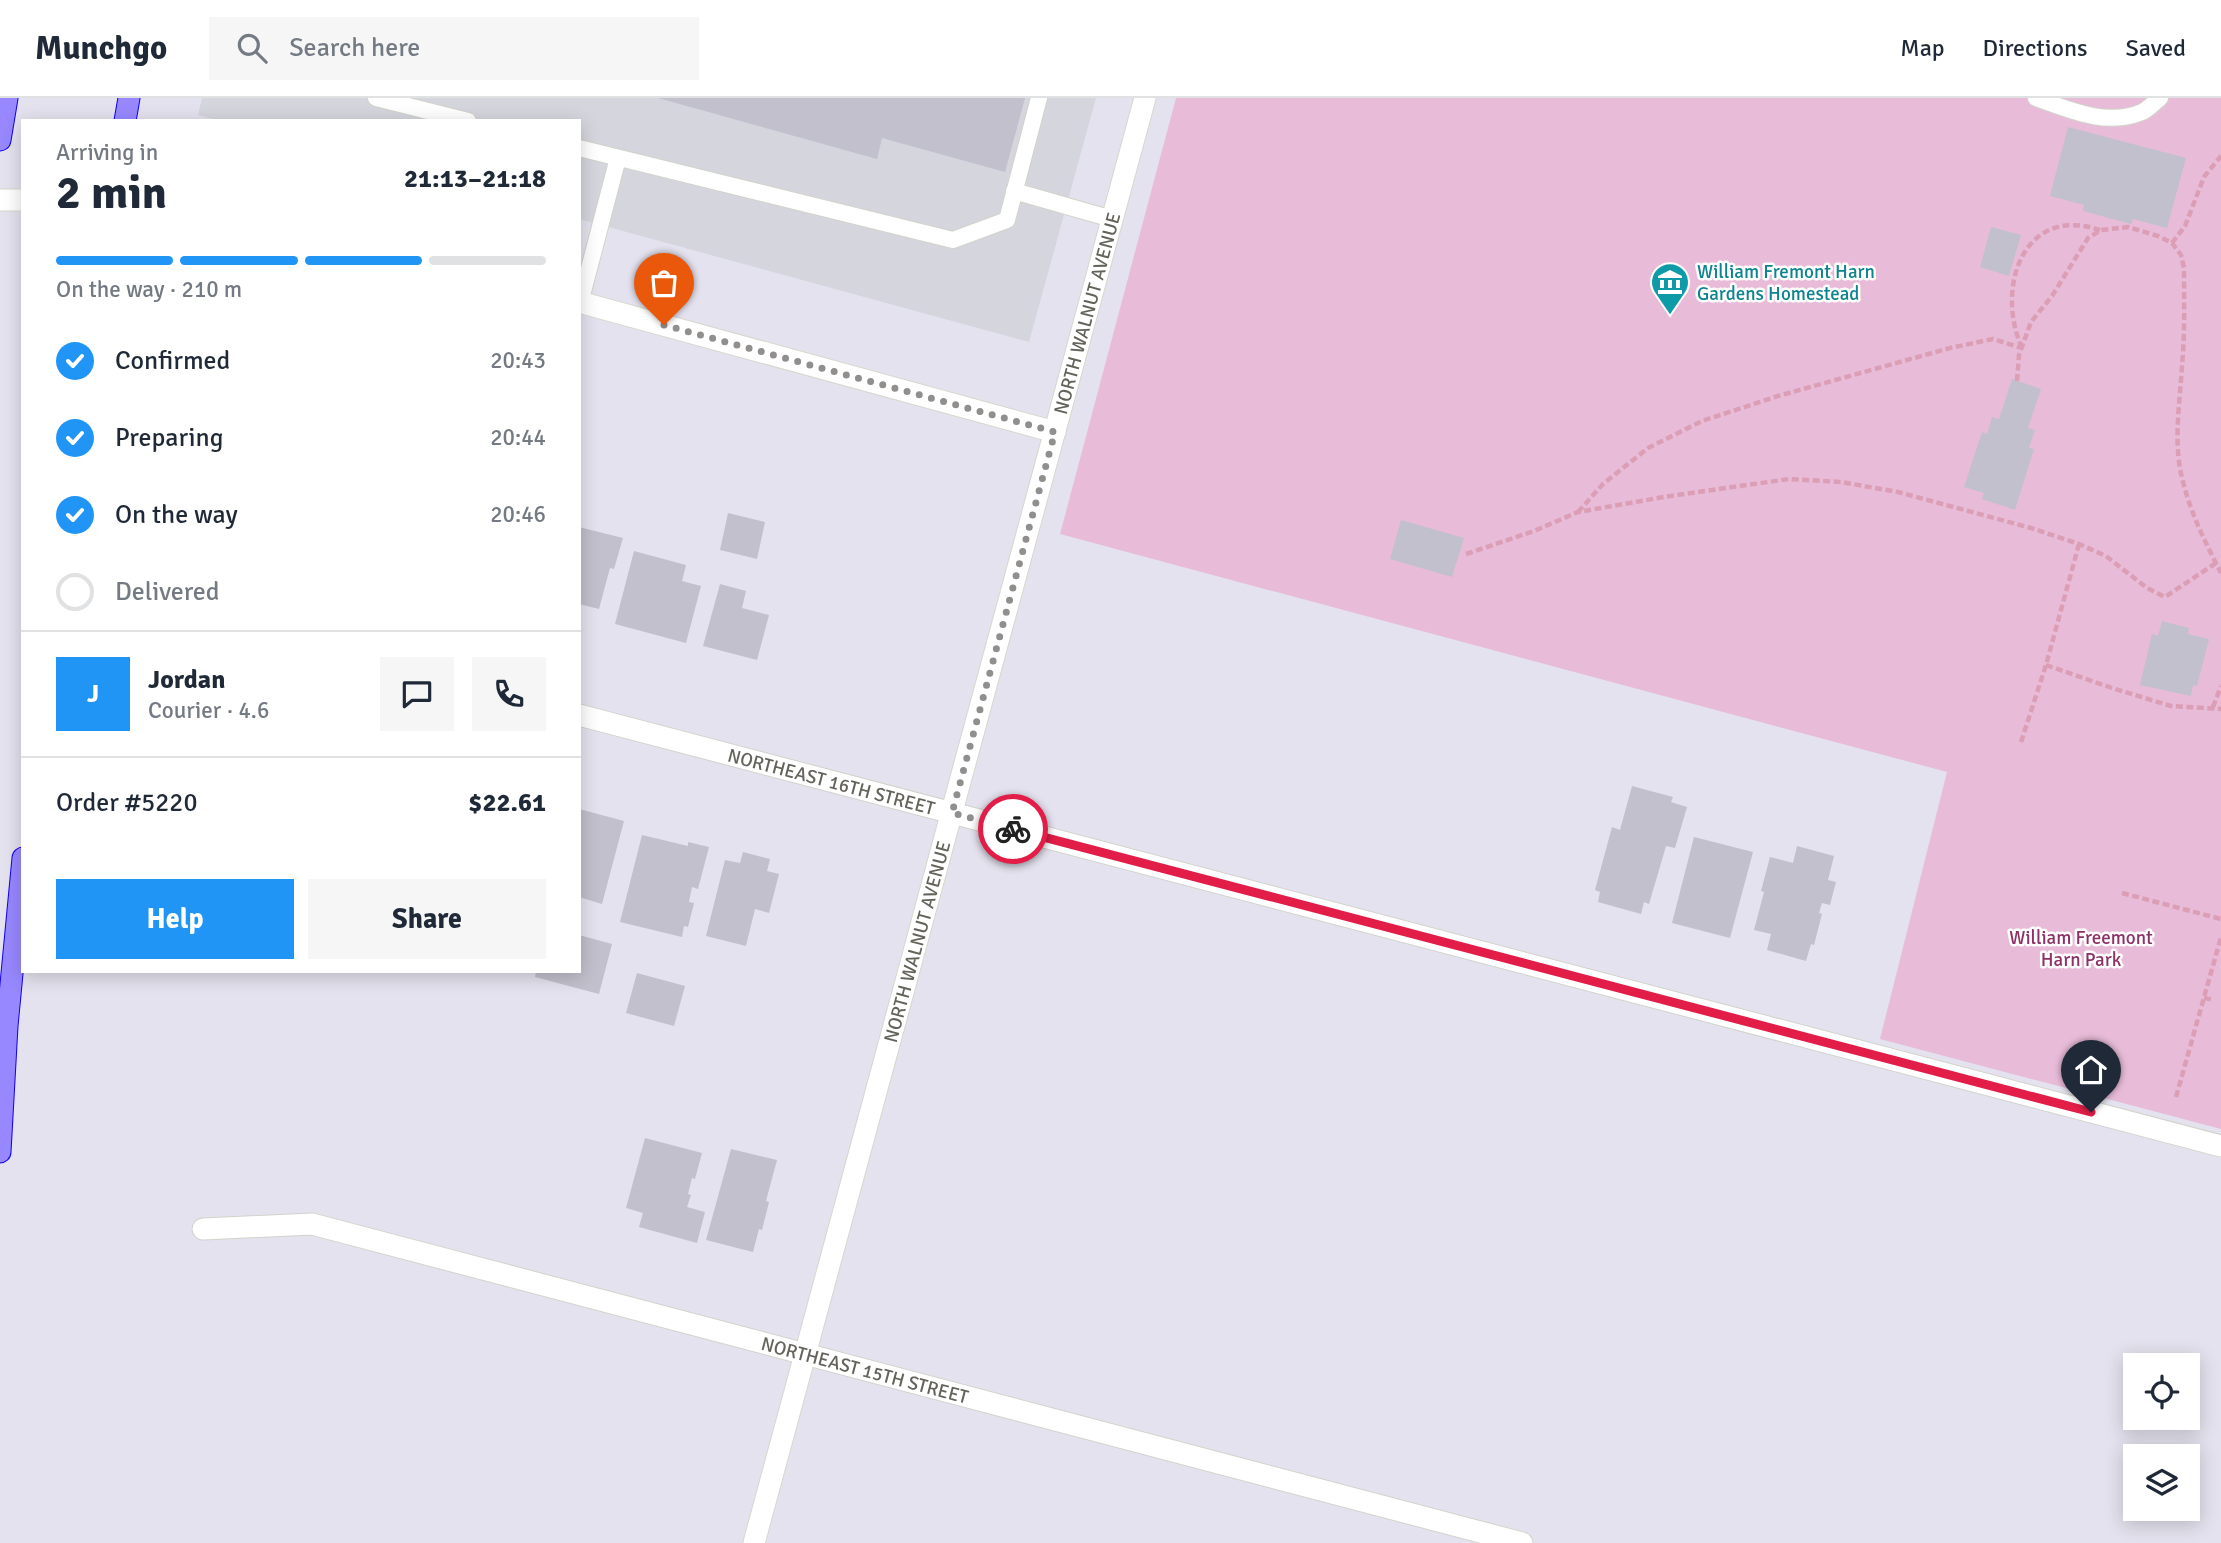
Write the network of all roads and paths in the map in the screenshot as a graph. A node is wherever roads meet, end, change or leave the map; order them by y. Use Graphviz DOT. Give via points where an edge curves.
graph roads {
  1 [pos="7,98"];
  2 [pos="129,98"];
  3 [pos="376,98"];
  4 [pos="1039,98"];
  5 [pos="1145,98"];
  6 [pos="2036,98"];
  7 [pos="2160,98"];
  8 [pos="125,119"];
  9 [pos="460,119"];
  10 [pos="0,140"];
  11 [pos="581,149"];
  12 [pos="2221,156"];
  13 [pos="618,158"];
  14 [pos="1014,191"];
  15 [pos="0,200"];
  16 [pos="21,200"];
  17 [pos="1112,219"];
  18 [pos="2101,230"];
  19 [pos="2172,243"];
  20 [pos="581,299"];
  21 [pos="581,303"];
  22 [pos="2022,348"];
  23 [pos="2017,381"];
  24 [pos="1055,432"];
  25 [pos="1578,512"];
  26 [pos="2079,544"];
  27 [pos="1466,554"];
  28 [pos="2216,563"];
  29 [pos="2221,573"];
  30 [pos="2046,665"];
  31 [pos="2221,686"];
  32 [pos="2213,707"];
  33 [pos="2221,709"];
  34 [pos="581,716"];
  35 [pos="2021,742"];
  36 [pos="952,813"];
  37 [pos="21,879"];
  38 [pos="2122,893"];
  39 [pos="2221,919"];
  40 [pos="2221,937"];
  41 [pos="2204,998"];
  42 [pos="2214,1000"];
  43 [pos="2176,1097"];
  44 [pos="2221,1146"];
  45 [pos="0,1152"];
  46 [pos="203,1229"];
  47 [pos="805,1352"];
  48 [pos="754,1543"];
  49 [pos="1522,1543"];
  1 -- 10 [label="highway"];
  2 -- 8 [label="highway"];
  3 -- 9 [label="lane"];
  4 -- 14 [label="lane"];
  5 -- 17 [label="street, NORTH WALNUT AVENUE"];
  6 -- 7 [label="lane" via="2119,118 2144,111"];
  11 -- 13 [label="lane"];
  12 -- 19 [label="path" via="2204,177 2185,226"];
  13 -- 14 [label="lane" via="954,240 1007,220"];
  13 -- 20 [label="lane"];
  14 -- 17 [label="lane"];
  15 -- 16 [label="street"];
  17 -- 24 [label="street, NORTH WALNUT AVENUE"];
  18 -- 19 [label="path" via="2128,228"];
  18 -- 22 [label="path" via="2088,238 2031,322"];
  18 -- 22 [label="path" via="2082,224 2050,228 2021,255 2011,304"];
  19 -- 28 [label="path" via="2184,268 2178,448 2193,511"];
  21 -- 24 [label="street"];
  22 -- 23 [label="path"];
  22 -- 25 [label="path" via="1993,339 1950,348 1702,421 1648,449"];
  24 -- 36 [label="street, NORTH WALNUT AVENUE"];
  25 -- 26 [label="path" via="1789,479 1841,482 1898,492"];
  25 -- 27 [label="path"];
  26 -- 28 [label="path" via="2106,556 2165,597"];
  26 -- 30 [label="path"];
  28 -- 29 [label="path"];
  30 -- 32 [label="path" via="2171,706"];
  30 -- 35 [label="path"];
  31 -- 32 [label="path"];
  32 -- 33 [label="path"];
  34 -- 36 [label="street, NORTHEAST 16TH STREET"];
  36 -- 44 [label="street, NORTHEAST 16TH STREET"];
  36 -- 47 [label="street, NORTH WALNUT AVENUE"];
  37 -- 45 [label="highway"];
  38 -- 39 [label="path"];
  40 -- 41 [label="path"];
  41 -- 42 [label="path"];
  41 -- 43 [label="path"];
  46 -- 47 [label="street, NORTHEAST 15TH STREET" via="312,1224"];
  47 -- 48 [label="street, NORTH WALNUT AVENUE"];
  47 -- 49 [label="street, NORTHEAST 15TH STREET"];
}
